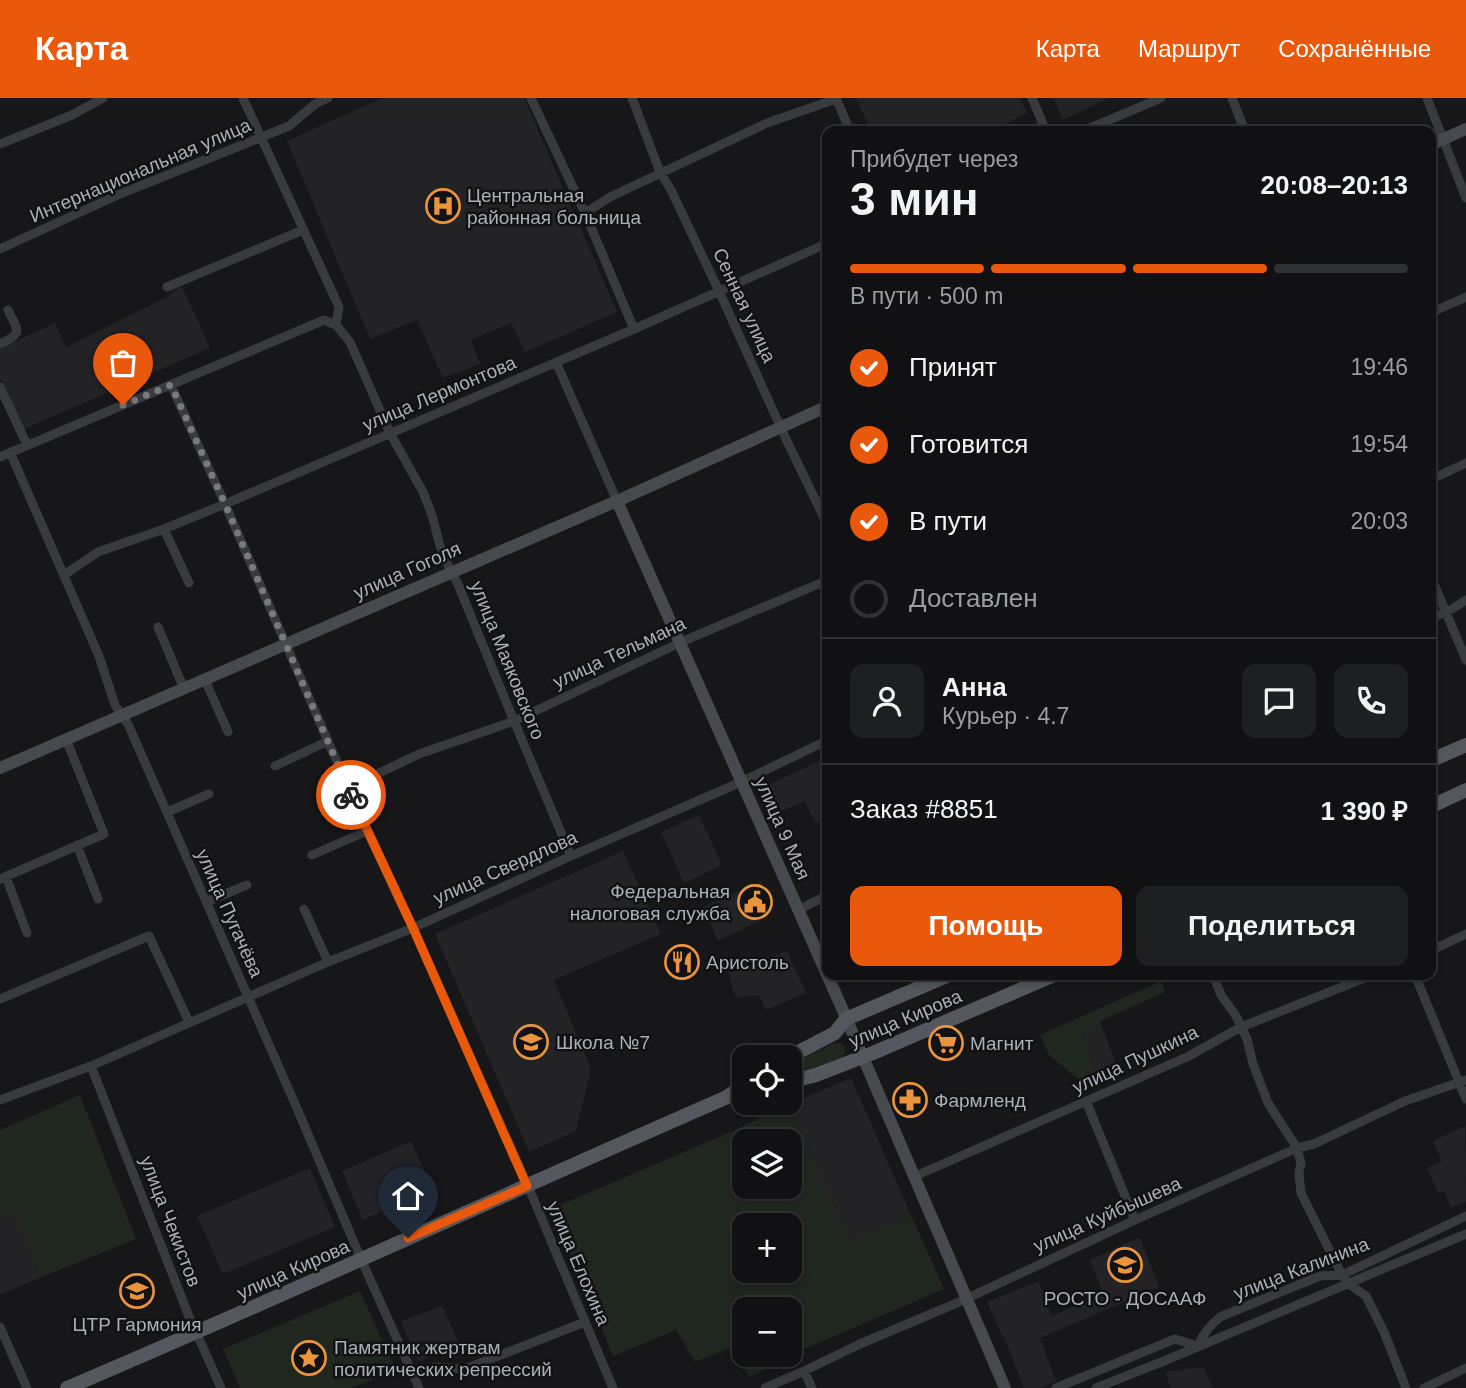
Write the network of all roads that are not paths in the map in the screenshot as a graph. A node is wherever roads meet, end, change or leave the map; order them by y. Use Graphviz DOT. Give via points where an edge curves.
graph roads {
  1 [pos="103,98"];
  2 [pos="243,98"];
  3 [pos="328,98"];
  4 [pos="531,98"];
  5 [pos="836,98"];
  6 [pos="1032,98"];
  7 [pos="1161,98"];
  8 [pos="1232,98"];
  9 [pos="1427,98"];
  10 [pos="634,99"];
  11 [pos="848,126"];
  12 [pos="1044,126"];
  13 [pos="1095,126"];
  14 [pos="1243,126"];
  15 [pos="1434,126"];
  16 [pos="1466,129"];
  17 [pos="261,137"];
  18 [pos="1437,141"];
  19 [pos="0,144"];
  20 [pos="660,172"];
  21 [pos="1466,198"];
  22 [pos="586,213"];
  23 [pos="303,230"];
  24 [pos="822,246"];
  25 [pos="0,249"];
  26 [pos="167,287"];
  27 [pos="719,290"];
  28 [pos="1466,297"];
  29 [pos="8,310"];
  30 [pos="1436,310"];
  31 [pos="336,325"];
  32 [pos="634,329"];
  33 [pos="0,344"];
  34 [pos="556,362"];
  35 [pos="171,385"];
  36 [pos="0,387"];
  37 [pos="822,409"];
  38 [pos="780,427"];
  39 [pos="390,433"];
  40 [pos="27,445"];
  41 [pos="10,452"];
  42 [pos="0,457"];
  43 [pos="1466,463"];
  44 [pos="1436,477"];
  45 [pos="617,501"];
  46 [pos="225,504"];
  47 [pos="822,514"];
  48 [pos="164,529"];
  49 [pos="451,572"];
  50 [pos="64,575"];
  51 [pos="189,583"];
  52 [pos="822,583"];
  53 [pos="1436,588"];
  54 [pos="1466,600"];
  55 [pos="1446,612"];
  56 [pos="1436,616"];
  57 [pos="158,627"];
  58 [pos="680,643"];
  59 [pos="286,644"];
  60 [pos="1466,660"];
  61 [pos="205,680"];
  62 [pos="184,689"];
  63 [pos="121,715"];
  64 [pos="514,722"];
  65 [pos="228,732"];
  66 [pos="66,739"];
  67 [pos="328,741"];
  68 [pos="822,743"];
  69 [pos="1466,745"];
  70 [pos="1436,758"];
  71 [pos="275,766"];
  72 [pos="0,768"];
  73 [pos="741,782"];
  74 [pos="348,788"];
  75 [pos="1466,790"];
  76 [pos="209,793"];
  77 [pos="1436,804"];
  78 [pos="167,812"];
  79 [pos="367,831"];
  80 [pos="77,845"];
  81 [pos="312,855"];
  82 [pos="571,856"];
  83 [pos="3,878"];
  84 [pos="247,885"];
  85 [pos="822,898"];
  86 [pos="98,900"];
  87 [pos="206,902"];
  88 [pos="304,909"];
  89 [pos="798,910"];
  90 [pos="413,928"];
  91 [pos="27,933"];
  92 [pos="1466,934"];
  93 [pos="1436,948"];
  94 [pos="328,962"];
  95 [pos="822,964"];
  96 [pos="829,980"];
  97 [pos="937,980"];
  98 [pos="1215,980"];
  99 [pos="1359,980"];
  100 [pos="1417,980"];
  101 [pos="1024,981"];
  102 [pos="248,998"];
  103 [pos="0,999"];
  104 [pos="846,1019"];
  105 [pos="189,1022"];
  106 [pos="1241,1027"];
  107 [pos="802,1050"];
  108 [pos="862,1058"];
  109 [pos="91,1066"];
  110 [pos="802,1077"];
  111 [pos="808,1078"];
  112 [pos="802,1079"];
  113 [pos="1463,1082"];
  114 [pos="732,1094"];
  115 [pos="732,1096"];
  116 [pos="725,1098"];
  117 [pos="1466,1099"];
  118 [pos="0,1100"];
  119 [pos="1086,1101"];
  120 [pos="1297,1148"];
  121 [pos="913,1177"];
  122 [pos="527,1186"];
  123 [pos="1466,1216"];
  124 [pos="1135,1220"];
  125 [pos="1466,1234"];
  126 [pos="361,1259"];
  127 [pos="1342,1275"];
  128 [pos="1349,1284"];
  129 [pos="967,1298"];
  130 [pos="585,1322"];
  131 [pos="0,1327"];
  132 [pos="197,1333"];
  133 [pos="1198,1346"];
  134 [pos="1466,1368"];
  135 [pos="804,1371"];
  136 [pos="414,1375"];
  137 [pos="27,1388"];
  138 [pos="68,1388"];
  139 [pos="222,1388"];
  140 [pos="419,1388"];
  141 [pos="613,1388"];
  142 [pos="765,1388"];
  143 [pos="812,1388"];
  144 [pos="1005,1388"];
  145 [pos="1056,1388"];
  146 [pos="1096,1388"];
  147 [pos="1406,1388"];
  148 [pos="1424,1388"];
  1 -- 19 [label="street"];
  2 -- 17 [label="street, улица Маяковского"];
  3 -- 17 [label="street, Интернациональная улица" via="289,125"];
  4 -- 22 [label="street"];
  5 -- 11 [label="street"];
  5 -- 20 [label="street" via="767,123"];
  6 -- 12 [label="street"];
  7 -- 13 [label="street"];
  8 -- 14 [label="street"];
  9 -- 15 [label="street"];
  10 -- 20 [label="street, Сенная улица"];
  16 -- 18 [label="street"];
  17 -- 23 [label="street, улица Маяковского"];
  17 -- 25 [label="street, Интернациональная улица"];
  18 -- 21 [label="street"];
  20 -- 22 [label="street"];
  20 -- 27 [label="street, Сенная улица"];
  22 -- 32 [label="street"];
  23 -- 26 [label="street"];
  23 -- 31 [label="street, улица Маяковского" via="339,307"];
  24 -- 27 [label="street, улица Лермонтова"];
  27 -- 32 [label="street, улица Лермонтова"];
  27 -- 38 [label="street, Сенная улица"];
  28 -- 30 [label="street"];
  29 -- 33 [label="street" via="17,333"];
  31 -- 35 [label="street" via="324,320"];
  31 -- 39 [label="street, улица Маяковского" via="350,342"];
  32 -- 34 [label="street, улица Лермонтова"];
  34 -- 39 [label="street, улица Лермонтова"];
  34 -- 45 [label="street, улица 9 Мая"];
  35 -- 40 [label="street"];
  35 -- 46 [label="street, улица Елохина"];
  36 -- 40 [label="street"];
  37 -- 38 [label="street, улица Гоголя"];
  38 -- 45 [label="street, улица Гоголя"];
  38 -- 47 [label="street, Сенная улица"];
  39 -- 46 [label="street, улица Лермонтова"];
  39 -- 49 [label="street, улица Маяковского" via="423,492"];
  40 -- 41 [label="street"];
  41 -- 42 [label="street"];
  41 -- 50 [label="street, улица Пугачёва"];
  43 -- 44 [label="street"];
  45 -- 49 [label="street, улица Гоголя"];
  45 -- 58 [label="street, улица 9 Мая"];
  46 -- 48 [label="street, улица Лермонтова"];
  46 -- 59 [label="street, улица Елохина"];
  48 -- 50 [label="street, улица Лермонтова" via="98,552"];
  48 -- 51 [label="street"];
  49 -- 59 [label="street, улица Гоголя"];
  49 -- 64 [label="street, улица Маяковского"];
  50 -- 63 [label="street, улица Пугачёва"];
  52 -- 58 [label="street, улица Тельмана"];
  53 -- 55 [label="street"];
  54 -- 55 [label="street"];
  55 -- 56 [label="street"];
  55 -- 60 [label="street"];
  57 -- 62 [label="street"];
  58 -- 64 [label="street, улица Тельмана"];
  58 -- 73 [label="street, улица 9 Мая"];
  59 -- 61 [label="street, улица Гоголя"];
  59 -- 67 [label="street, улица Елохина"];
  61 -- 62 [label="street, улица Гоголя"];
  61 -- 65 [label="street"];
  62 -- 63 [label="street, улица Гоголя"];
  63 -- 66 [label="street, улица Гоголя"];
  63 -- 78 [label="street, улица Пугачёва"];
  64 -- 74 [label="street, улица Тельмана" via="419,754"];
  64 -- 82 [label="street, улица Маяковского"];
  66 -- 72 [label="street, улица Гоголя"];
  66 -- 80 [label="street" via="104,834"];
  67 -- 71 [label="street"];
  67 -- 74 [label="street, улица Елохина"];
  68 -- 73 [label="street, улица Свердлова"];
  69 -- 70 [label="main road"];
  73 -- 82 [label="street, улица Свердлова"];
  73 -- 89 [label="street, улица 9 Мая"];
  74 -- 79 [label="street, улица Елохина"];
  75 -- 77 [label="main road"];
  76 -- 78 [label="street"];
  78 -- 87 [label="street, улица Пугачёва"];
  79 -- 81 [label="street"];
  79 -- 90 [label="street, улица Елохина"];
  80 -- 83 [label="street"];
  80 -- 86 [label="street"];
  82 -- 90 [label="street, улица Свердлова"];
  83 -- 91 [label="street"];
  84 -- 87 [label="street"];
  85 -- 89 [label="street"];
  87 -- 102 [label="street, улица Пугачёва"];
  88 -- 94 [label="street"];
  89 -- 95 [label="street, улица 9 Мая"];
  90 -- 94 [label="street, улица Свердлова"];
  90 -- 122 [label="street, улица Елохина"];
  92 -- 93 [label="street"];
  94 -- 102 [label="street, улица Свердлова"];
  96 -- 104 [label="street, улица 9 Мая"];
  97 -- 104 [label="main road, улица Кирова"];
  98 -- 106 [label="street"];
  99 -- 106 [label="street, улица Пушкина"];
  100 -- 113 [label="street"];
  101 -- 108 [label="main road, улица Кирова"];
  102 -- 105 [label="street, улица Свердлова"];
  102 -- 126 [label="street, улица Пугачёва"];
  103 -- 105 [label="street" via="149,936"];
  104 -- 107 [label="main road, улица Кирова" via="835,1033"];
  104 -- 108 [label="street, улица 9 Мая"];
  105 -- 109 [label="street, улица Свердлова"];
  106 -- 119 [label="street, улица Пушкина" via="1187,1057"];
  106 -- 120 [label="street" via="1268,1103"];
  108 -- 111 [label="main road, улица Кирова"];
  108 -- 121 [label="street, улица 9 Мая"];
  109 -- 118 [label="street, улица Свердлова"];
  109 -- 132 [label="street, улица Чекистов"];
  110 -- 111 [label="main road, улица Кирова"];
  111 -- 112 [label="main road, улица Кирова"];
  113 -- 117 [label="street"];
  113 -- 120 [label="street, улица Куйбышева" via="1405,1101"];
  114 -- 116 [label="main road, улица Кирова"];
  115 -- 116 [label="main road, улица Кирова"];
  116 -- 122 [label="main road, улица Кирова"];
  119 -- 121 [label="street, улица Пушкина"];
  119 -- 124 [label="street"];
  120 -- 124 [label="street, улица Куйбышева"];
  120 -- 127 [label="street" via="1301,1193"];
  121 -- 129 [label="street, улица 9 Мая"];
  122 -- 126 [label="main road, улица Кирова"];
  122 -- 130 [label="street, улица Елохина"];
  123 -- 127 [label="street, улица Калинина"];
  124 -- 129 [label="street, улица Куйбышева"];
  125 -- 128 [label="street, улица Калинина"];
  126 -- 132 [label="main road, улица Кирова"];
  126 -- 136 [label="street, улица Пугачёва"];
  127 -- 128 [label="street"];
  127 -- 133 [label="street, улица Калинина" via="1321,1276 1220,1317"];
  128 -- 133 [label="street, улица Калинина"];
  128 -- 147 [label="street" via="1366,1296"];
  129 -- 135 [label="street, улица Куйбышева"];
  129 -- 144 [label="street, улица 9 Мая"];
  130 -- 136 [label="street" via="465,1369 435,1367"];
  130 -- 141 [label="street, улица Елохина"];
  131 -- 137 [label="street"];
  132 -- 138 [label="main road, улица Кирова"];
  132 -- 139 [label="street, улица Чекистов"];
  133 -- 145 [label="street, улица Калинина" via="1175,1339"];
  133 -- 146 [label="street, улица Калинина"];
  134 -- 148 [label="street"];
  135 -- 142 [label="street, улица Куйбышева"];
  135 -- 143 [label="street"];
  136 -- 140 [label="street, улица Пугачёва"];
}
